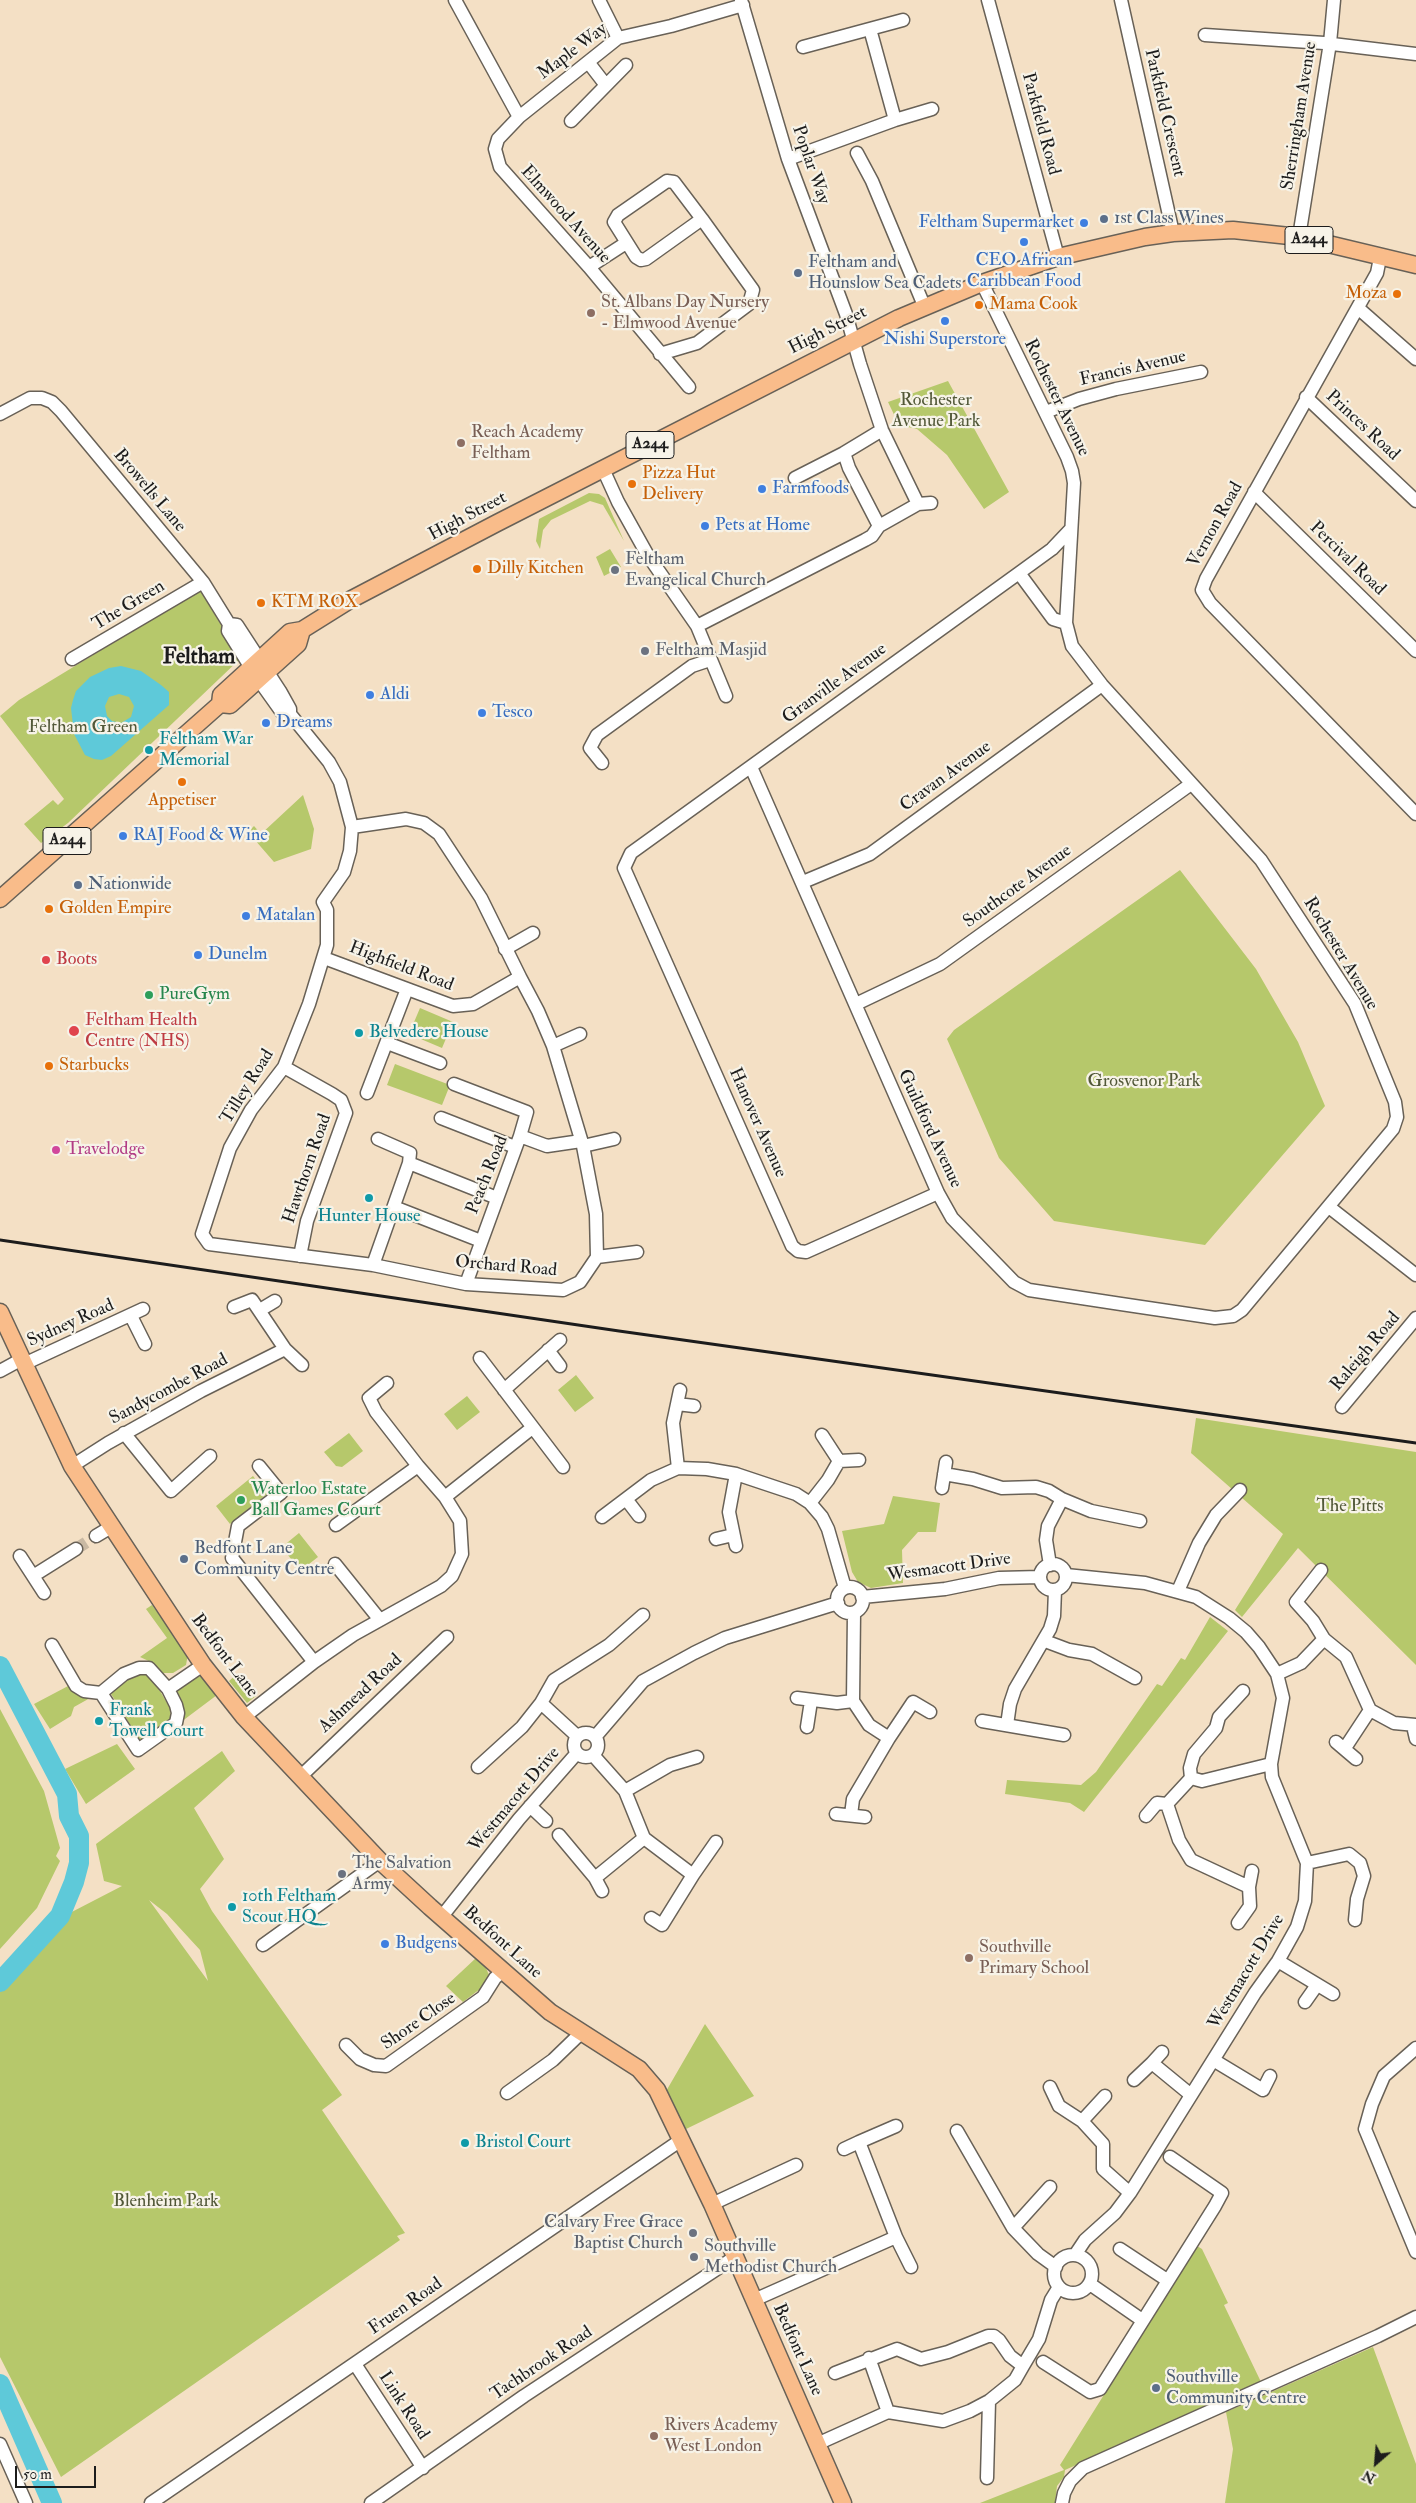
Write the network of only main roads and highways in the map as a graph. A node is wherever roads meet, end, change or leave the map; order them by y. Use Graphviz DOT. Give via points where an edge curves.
graph roads {
  1 [pos="1416,266"];
  2 [pos="0,899"];
  3 [pos="0,1312"];
  4 [pos="843,2503"];
  1 -- 2 [label="main road, High Street / A244" via="1299,237 1233,230 1173,233 1058,257 982,283 925,308 854,340 603,469 350,600 302,630 298,644 259,669 230,705 220,704"];
  3 -- 4 [label="main road, Bedfont Lane" via="72,1466 203,1666 244,1717 380,1860 550,2012 629,2062 657,2090 712,2204"];
}
